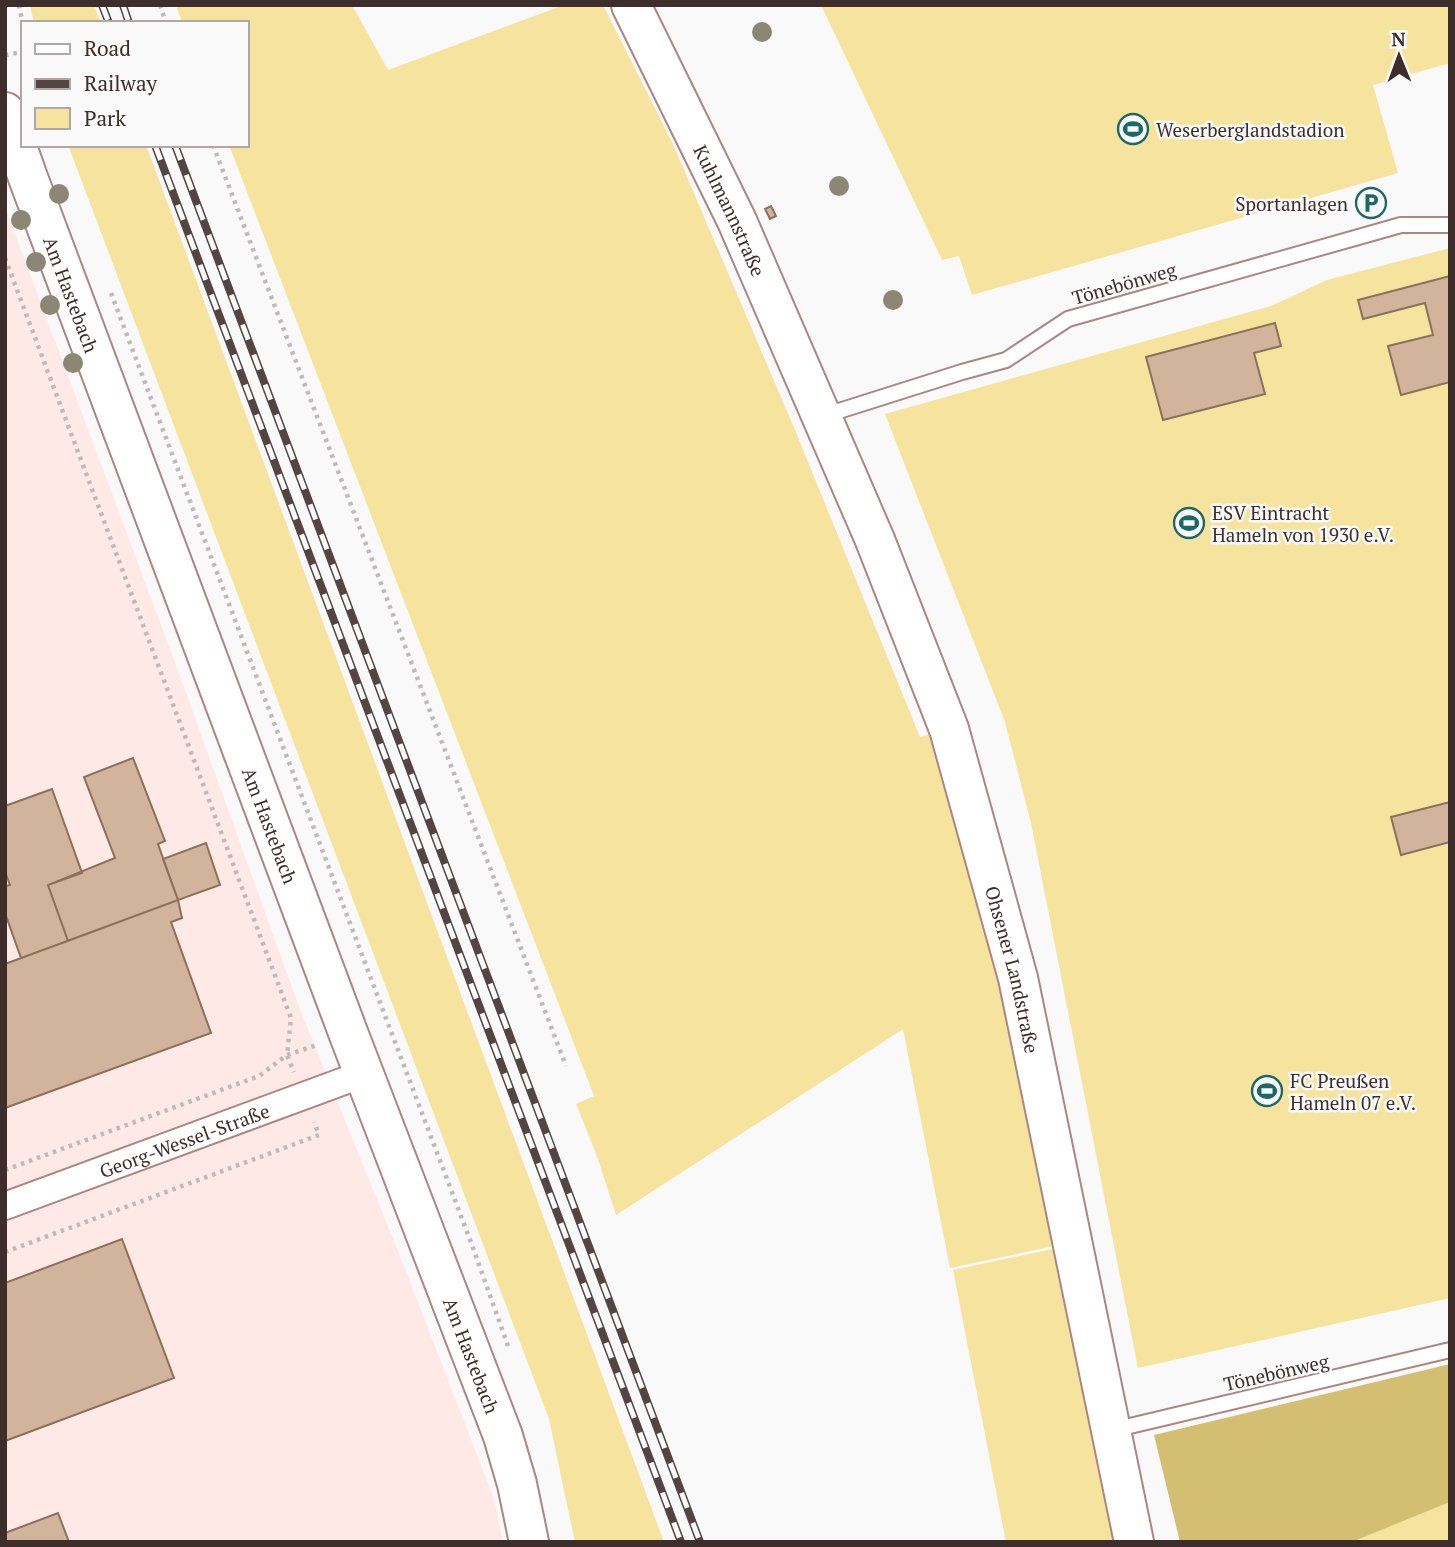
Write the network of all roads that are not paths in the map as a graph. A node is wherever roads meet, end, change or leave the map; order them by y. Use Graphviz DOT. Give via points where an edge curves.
graph roads {
  1 [pos="631,5"];
  2 [pos="5,112"];
  3 [pos="1450,225"];
  4 [pos="821,417"];
  5 [pos="363,1074"];
  6 [pos="5,1206"];
  7 [pos="1450,1350"];
  8 [pos="1111,1430"];
  9 [pos="529,1542"];
  10 [pos="1134,1542"];
  1 -- 4 [label="main road, Kuhlmannstraße" via="737,221"];
  2 -- 5 [label="main road, Am Hastebach"];
  3 -- 4 [label="lane, Tönebönweg" via="1401,225 1068,319 1006,360"];
  4 -- 8 [label="main road, Ohsener Landstraße" via="949,729 1018,978"];
  5 -- 6 [label="street, Georg-Wessel-Straße"];
  5 -- 9 [label="main road, Am Hastebach" via="503,1436"];
  7 -- 8 [label="lane, Tönebönweg"];
  8 -- 10 [label="main road, Ohsener Landstraße"];
}
